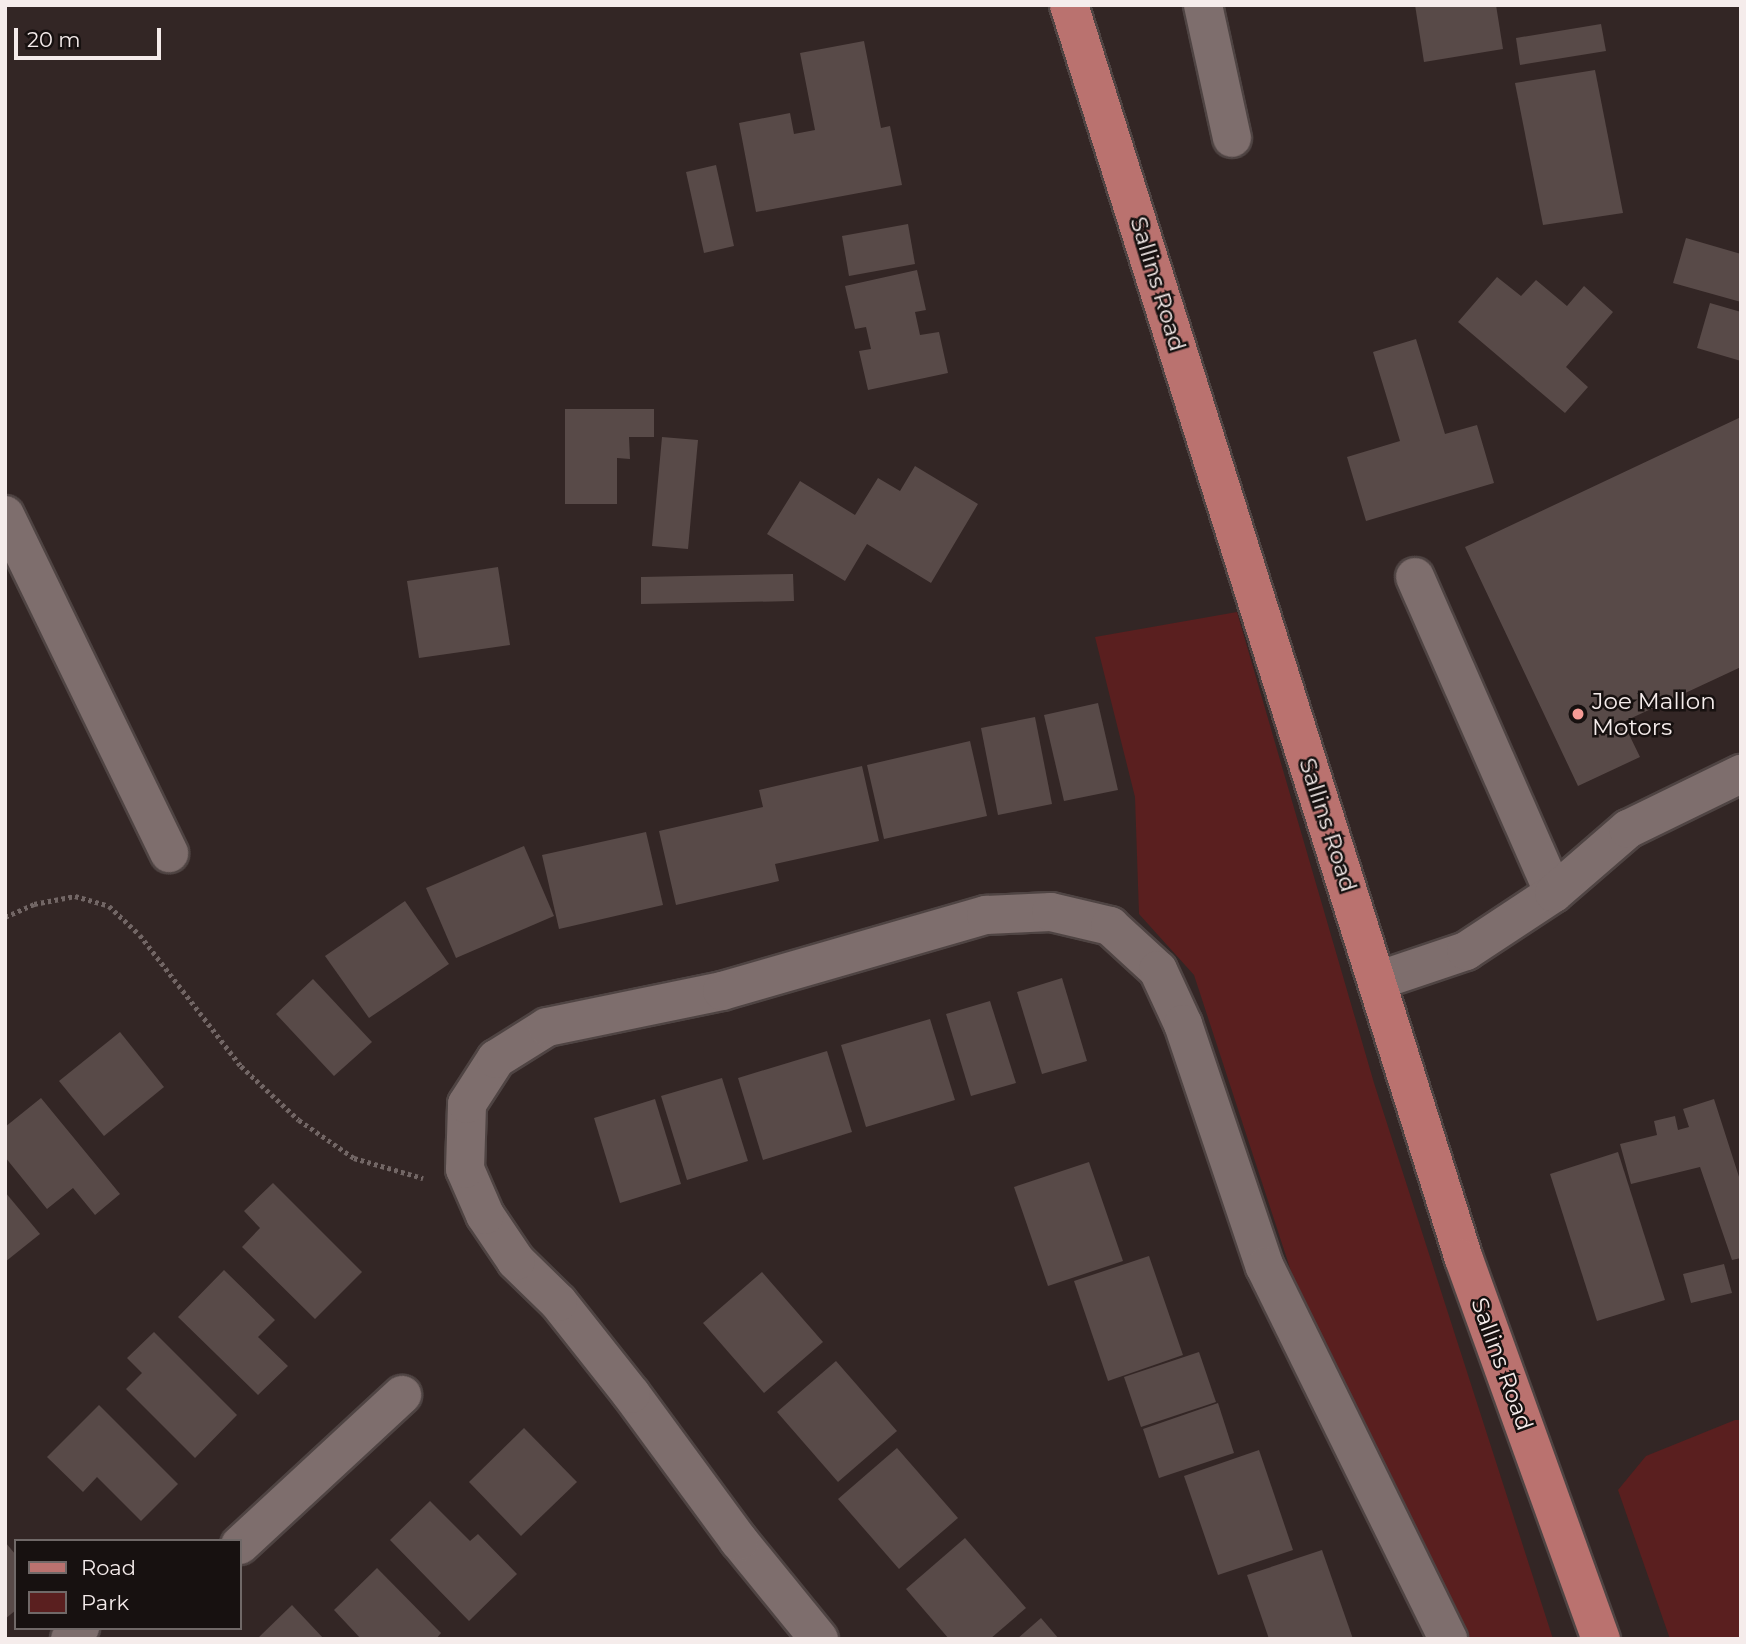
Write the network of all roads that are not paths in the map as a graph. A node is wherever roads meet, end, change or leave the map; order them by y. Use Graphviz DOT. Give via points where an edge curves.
graph roads {
  1 [pos="1069,5"];
  2 [pos="1203,5"];
  3 [pos="1232,138"];
  4 [pos="5,515"];
  5 [pos="1415,577"];
  6 [pos="1741,774"];
  7 [pos="169,853"];
  8 [pos="1554,892"];
  9 [pos="1377,981"];
  10 [pos="402,1395"];
  11 [pos="242,1543"];
  12 [pos="818,1639"];
  13 [pos="1448,1639"];
  14 [pos="1601,1639"];
  1 -- 9 [label="main road, Sallins Road"];
  2 -- 3 [label="street"];
  4 -- 7 [label="street"];
  5 -- 8 [label="street"];
  6 -- 8 [label="street" via="1628,829"];
  8 -- 9 [label="street" via="1466,951"];
  9 -- 14 [label="main road, Sallins Road" via="1464,1259"];
  10 -- 11 [label="street"];
  12 -- 13 [label="street" via="566,1312 516,1261 485,1215 465,1169 467,1104 496,1059 547,1027 722,991 986,915 1052,912 1110,926 1158,970 1183,1024 1265,1268"];
}
